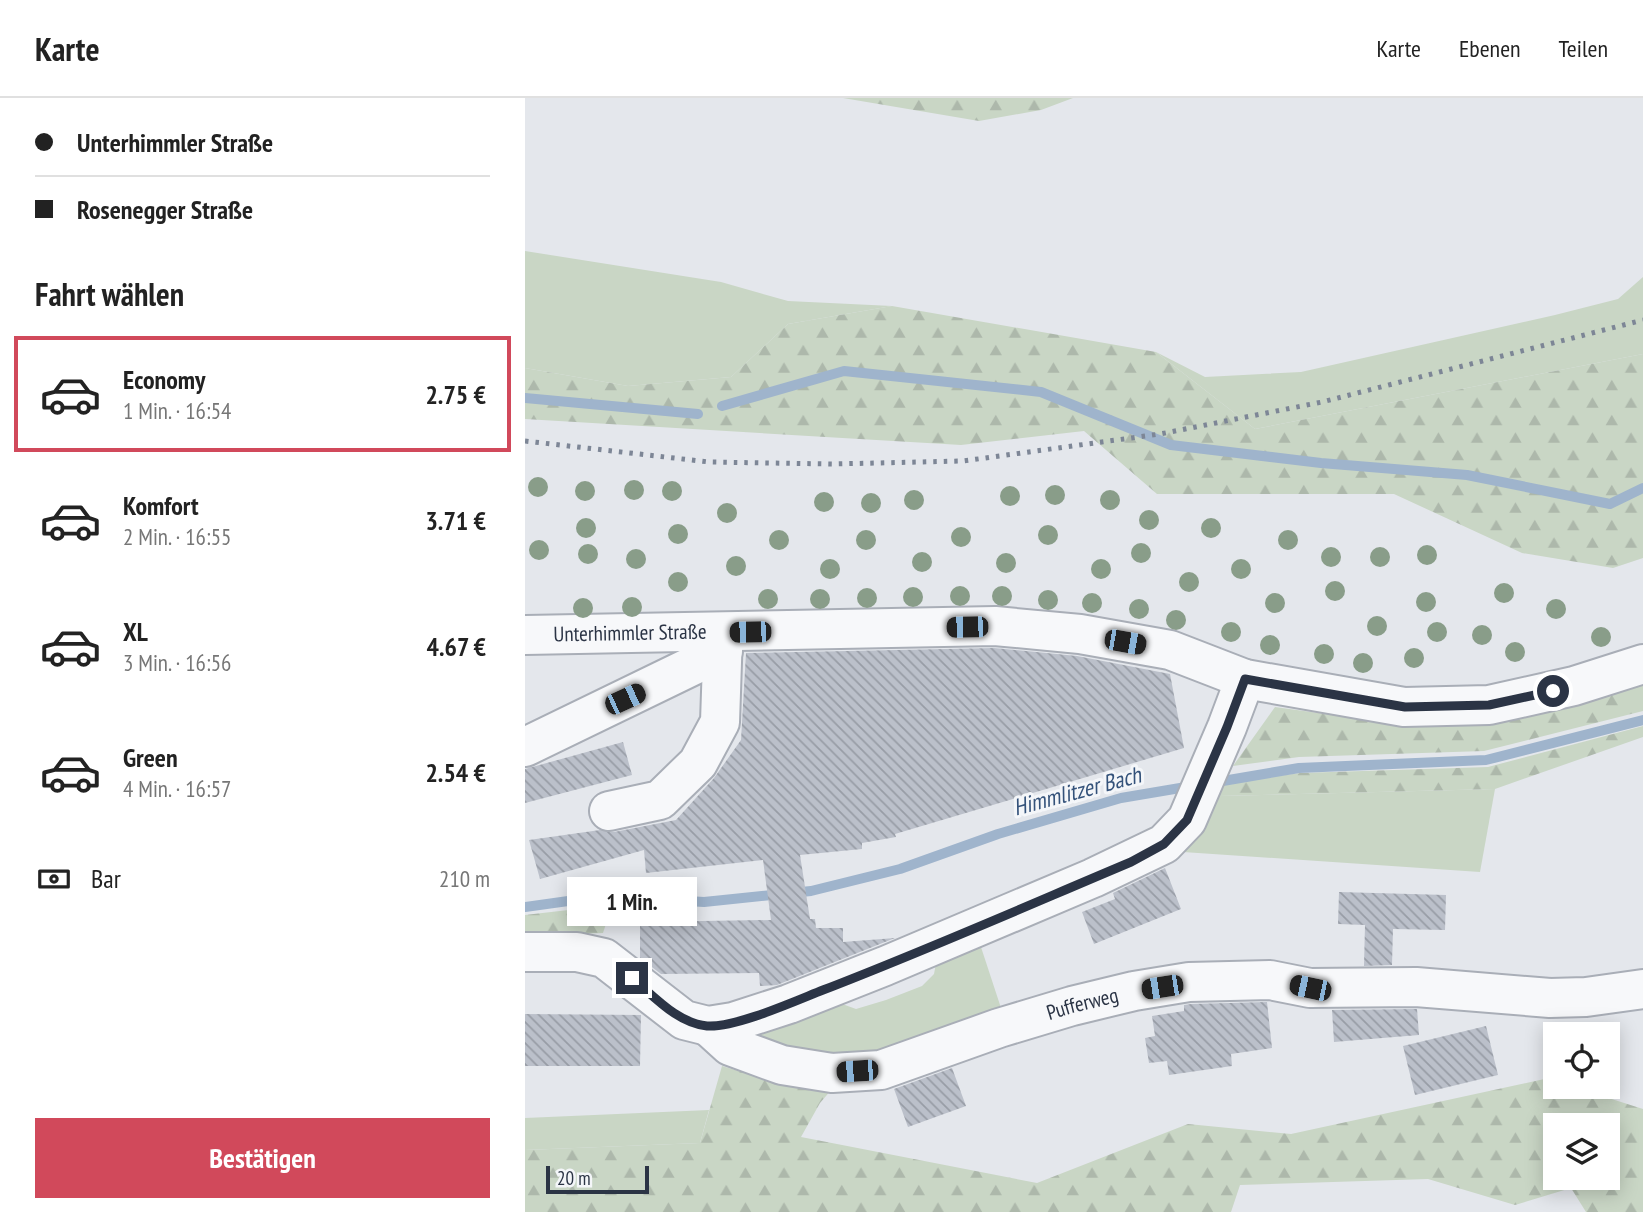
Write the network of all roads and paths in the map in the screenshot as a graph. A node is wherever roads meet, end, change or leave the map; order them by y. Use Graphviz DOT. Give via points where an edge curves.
graph roads {
  1 [pos="525,635"];
  2 [pos="723,642"];
  3 [pos="1643,664"];
  4 [pos="1245,679"];
  5 [pos="525,747"];
  6 [pos="609,811"];
  7 [pos="525,952"];
  8 [pos="1643,989"];
  9 [pos="708,1026"];
  1 -- 2 [label="street, Unterhimmler Straße"];
  2 -- 4 [label="street, Unterhimmler Straße" via="981,626 1019,628 1170,650"];
  2 -- 5 [label="street"];
  2 -- 6 [label="street" via="720,722 698,763 660,800"];
  3 -- 4 [label="street, Unterhimmler Straße" via="1574,686 1489,705 1405,707"];
  4 -- 9 [label="street" via="1187,820 1164,844 885,966 801,999"];
  7 -- 9 [label="street" via="577,952 604,958 684,1020"];
  8 -- 9 [label="street, Pufferweg" via="1550,998 1416,988 1310,988 1270,980 1189,982 1072,1006 881,1070 832,1073 782,1065 743,1051"];
}
